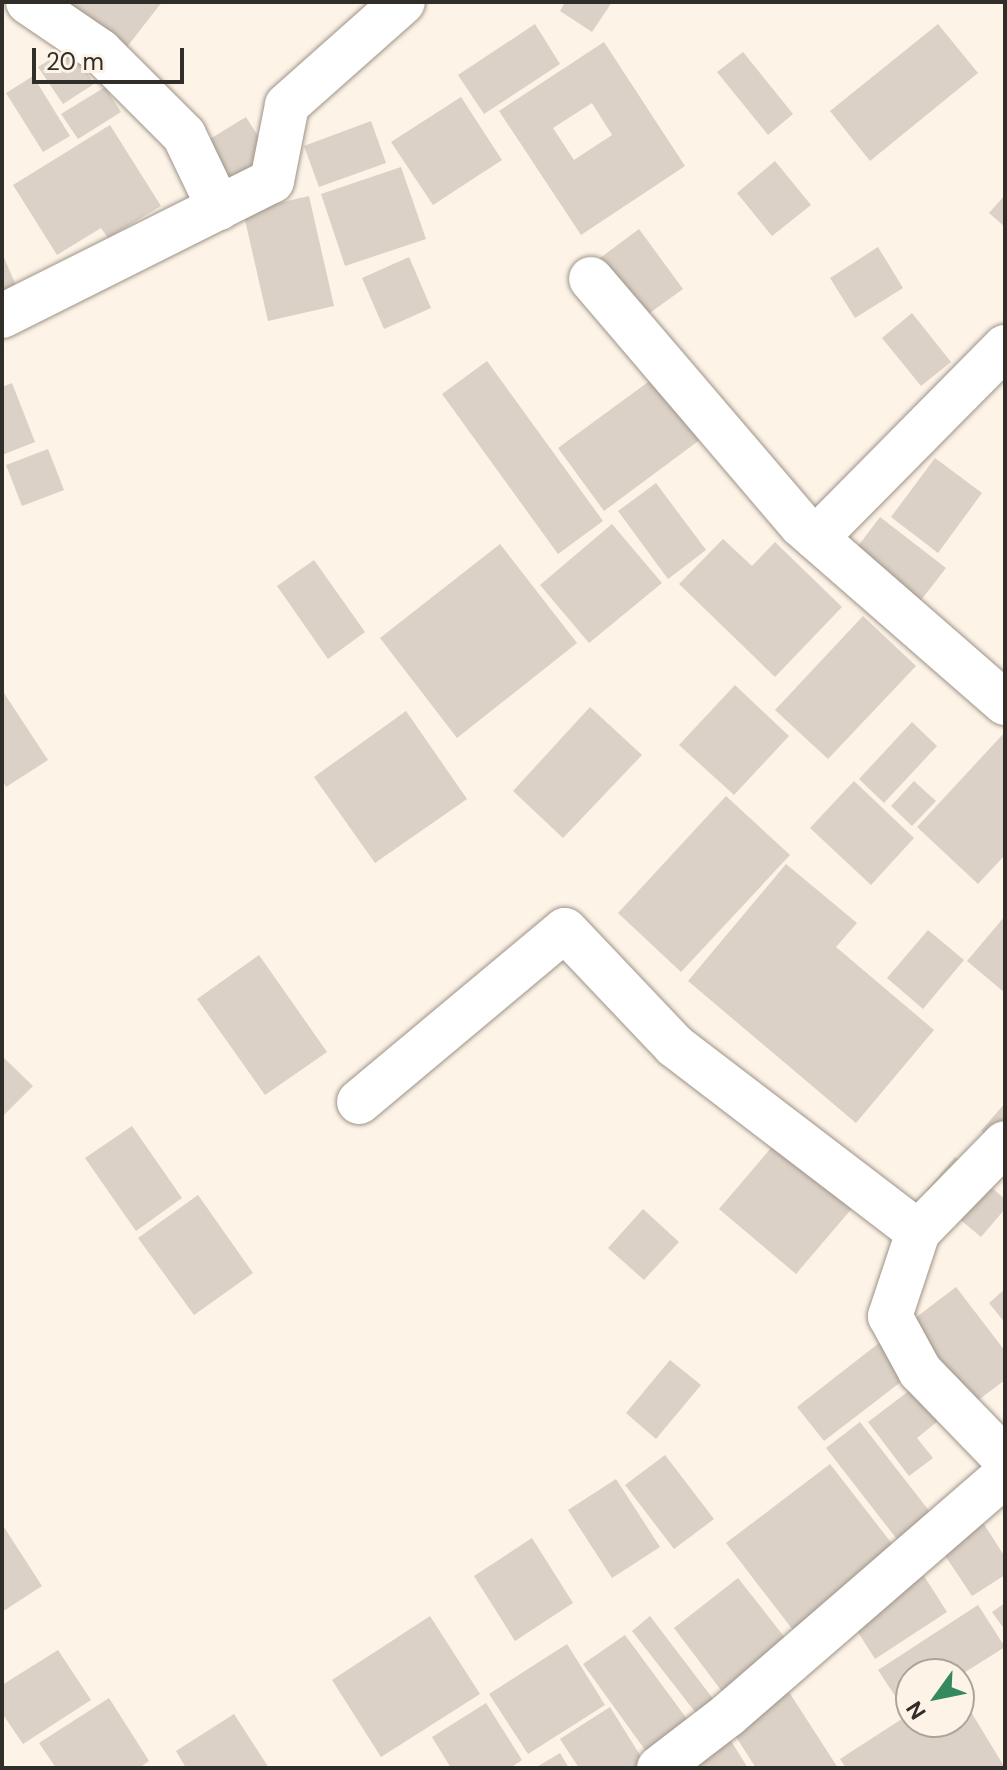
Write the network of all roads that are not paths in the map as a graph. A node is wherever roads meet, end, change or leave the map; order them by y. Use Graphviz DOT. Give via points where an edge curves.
graph roads {
  1 [pos="28,2"];
  2 [pos="403,2"];
  3 [pos="219,208"];
  4 [pos="591,279"];
  5 [pos="2,316"];
  6 [pos="1005,347"];
  7 [pos="816,538"];
  8 [pos="1005,703"];
  9 [pos="359,1102"];
  10 [pos="1005,1143"];
  11 [pos="918,1232"];
  12 [pos="1005,1459"];
  13 [pos="1005,1475"];
  14 [pos="659,1768"];
  1 -- 3 [label="street" via="100,51 184,135"];
  2 -- 3 [label="street" via="287,105 272,181"];
  3 -- 5 [label="street"];
  4 -- 7 [label="street" via="674,383"];
  6 -- 7 [label="street"];
  7 -- 8 [label="street"];
  9 -- 11 [label="street" via="565,930 675,1046"];
  10 -- 11 [label="street"];
  11 -- 12 [label="street" via="890,1316 920,1371"];
  13 -- 14 [label="street"];
}
